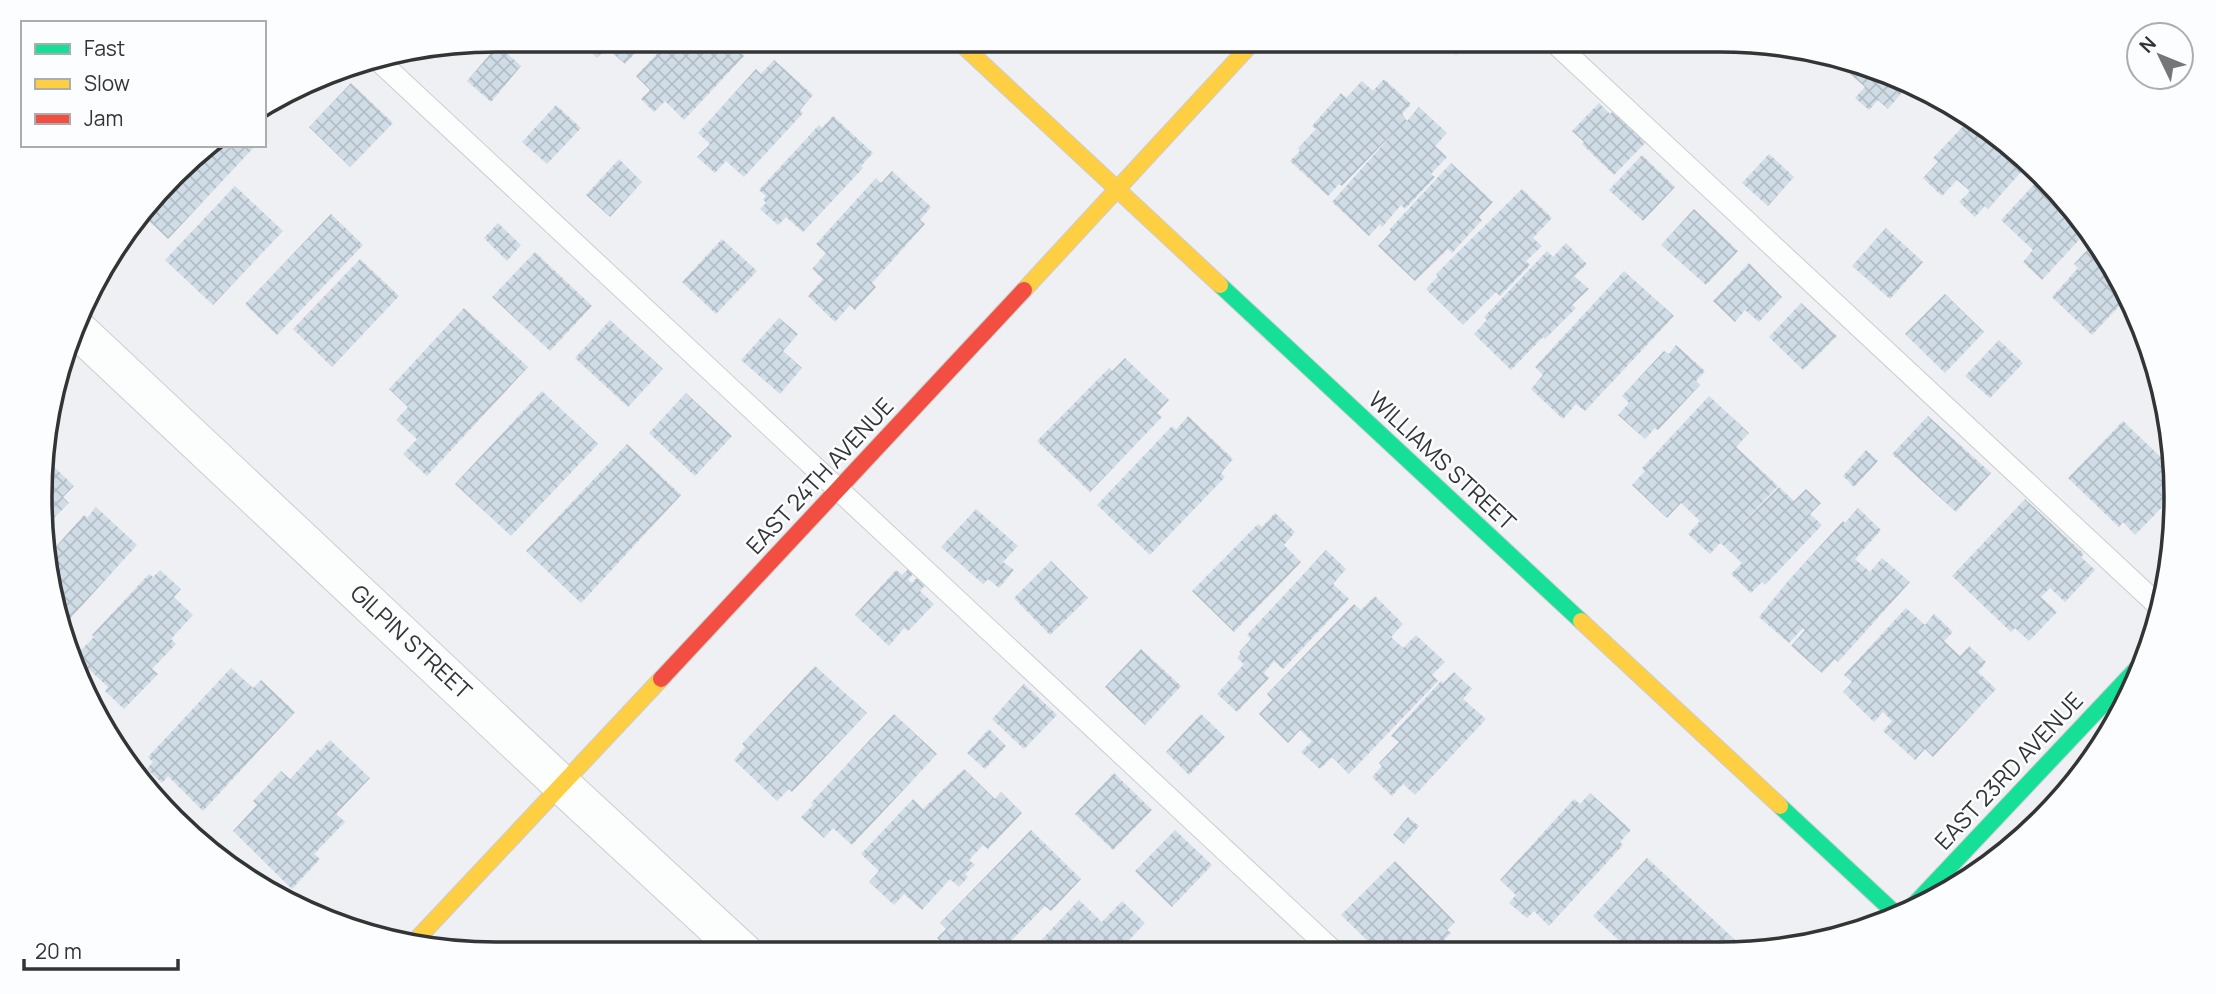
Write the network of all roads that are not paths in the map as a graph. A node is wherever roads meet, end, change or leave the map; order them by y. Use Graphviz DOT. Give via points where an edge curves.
graph roads {
  1 [pos="970,52"];
  2 [pos="1244,52"];
  3 [pos="1565,52"];
  4 [pos="386,67"];
  5 [pos="1116,188"];
  6 [pos="83,335"];
  7 [pos="839,489"];
  8 [pos="2151,599"];
  9 [pos="2123,684"];
  10 [pos="562,785"];
  11 [pos="1929,889"];
  12 [pos="1889,908"];
  13 [pos="420,935"];
  14 [pos="732,942"];
  15 [pos="1324,942"];
  1 -- 5 [label="street, WILLIAMS STREET"];
  2 -- 5 [label="street, EAST 24TH AVENUE"];
  3 -- 8 [label="lane"];
  4 -- 7 [label="lane"];
  5 -- 7 [label="street, EAST 24TH AVENUE"];
  5 -- 12 [label="street, WILLIAMS STREET"];
  6 -- 10 [label="street, GILPIN STREET"];
  7 -- 10 [label="street, EAST 24TH AVENUE"];
  7 -- 15 [label="lane"];
  9 -- 11 [label="street, EAST 23RD AVENUE"];
  10 -- 13 [label="street, EAST 24TH AVENUE"];
  10 -- 14 [label="street, GILPIN STREET"];
}
